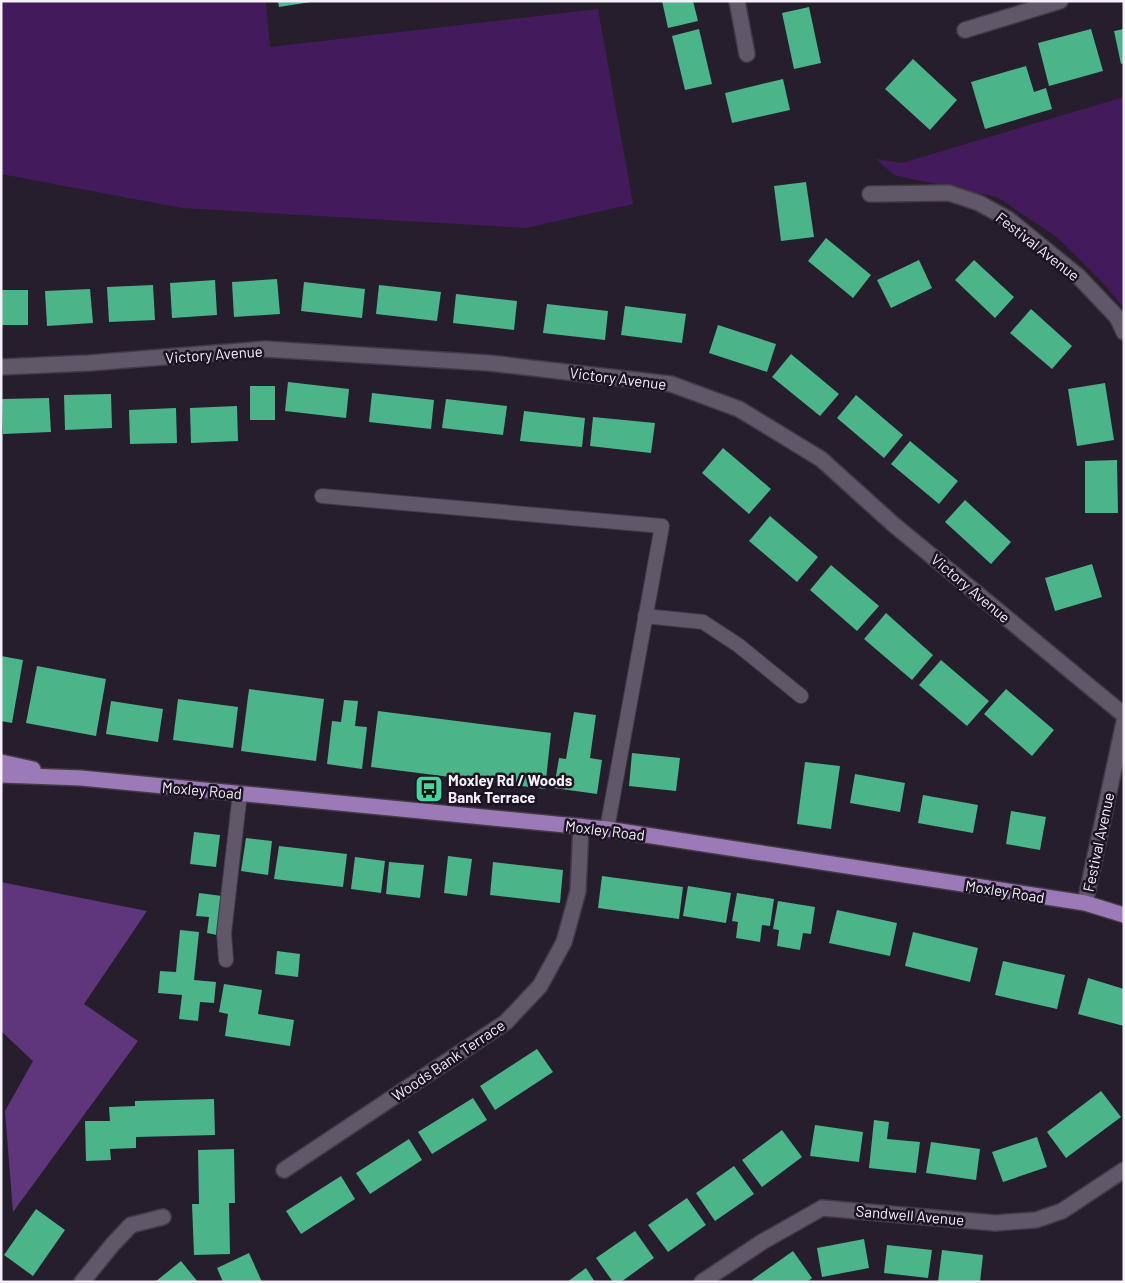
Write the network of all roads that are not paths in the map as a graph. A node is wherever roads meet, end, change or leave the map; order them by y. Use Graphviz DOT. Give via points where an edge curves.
graph roads {
  1 [pos="737,1"];
  2 [pos="1060,1"];
  3 [pos="965,30"];
  4 [pos="747,54"];
  5 [pos="870,194"];
  6 [pos="1124,332"];
  7 [pos="1,367"];
  8 [pos="322,496"];
  9 [pos="645,616"];
  10 [pos="801,696"];
  11 [pos="1124,715"];
  12 [pos="1124,722"];
  13 [pos="1,762"];
  14 [pos="1,775"];
  15 [pos="81,778"];
  16 [pos="240,794"];
  17 [pos="581,826"];
  18 [pos="607,829"];
  19 [pos="1085,903"];
  20 [pos="1124,915"];
  21 [pos="226,960"];
  22 [pos="284,1170"];
  23 [pos="1124,1170"];
  24 [pos="163,1217"];
  25 [pos="82,1282"];
  26 [pos="702,1282"];
  1 -- 4 [label="street"];
  2 -- 3 [label="street"];
  5 -- 6 [label="street, Festival Avenue" via="948,193 986,207 1008,219 1078,276 1116,317"];
  7 -- 11 [label="street, Victory Avenue" via="265,349 489,363 671,384 739,409 821,459 893,524"];
  8 -- 9 [label="lane" via="662,526"];
  9 -- 10 [label="lane" via="704,622"];
  9 -- 18 [label="lane"];
  12 -- 19 [label="street, Festival Avenue"];
  13 -- 15 [label="main road, Moxley Road"];
  14 -- 15 [label="main road, Moxley Road"];
  15 -- 16 [label="main road, Moxley Road"];
  16 -- 17 [label="main road, Moxley Road"];
  16 -- 21 [label="lane" via="224,933"];
  17 -- 18 [label="main road, Moxley Road"];
  17 -- 22 [label="street, Woods Bank Terrace" via="578,890 564,942 540,986 506,1022"];
  18 -- 19 [label="main road, Moxley Road"];
  19 -- 20 [label="main road, Moxley Road"];
  23 -- 26 [label="street, Sandwell Avenue" via="1062,1211 1036,1220 995,1223 822,1208 762,1242"];
  24 -- 25 [label="street" via="131,1225"];
}
